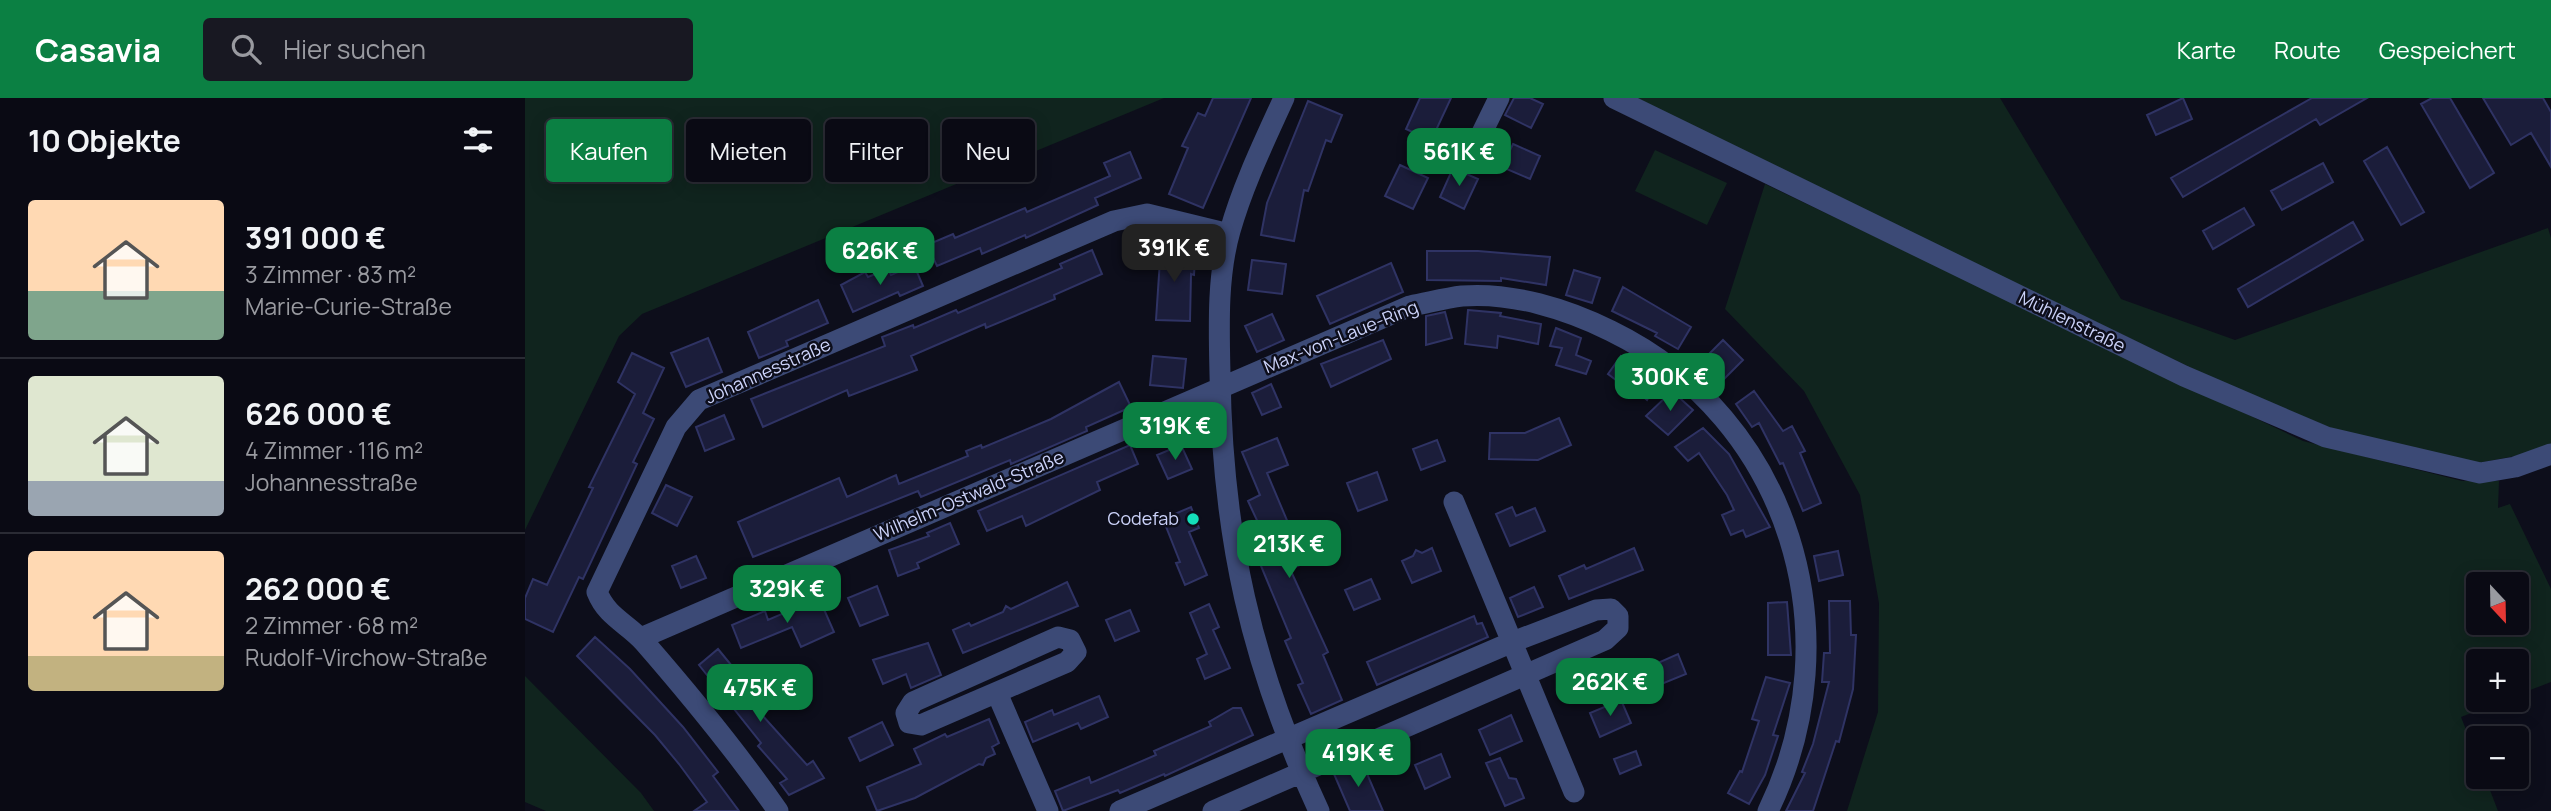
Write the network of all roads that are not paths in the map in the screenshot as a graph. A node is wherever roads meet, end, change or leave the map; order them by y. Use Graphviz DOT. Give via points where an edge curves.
graph roads {
  1 [pos="1284,98"];
  2 [pos="1499,98"];
  3 [pos="1614,98"];
  4 [pos="1475,147"];
  5 [pos="1229,234"];
  6 [pos="1220,387"];
  7 [pos="2551,454"];
  8 [pos="1454,502"];
  9 [pos="641,638"];
  10 [pos="1510,643"];
  11 [pos="1524,676"];
  12 [pos="997,693"];
  13 [pos="1287,740"];
  14 [pos="1302,773"];
  15 [pos="1574,792"];
  16 [pos="778,811"];
  17 [pos="1048,811"];
  18 [pos="1121,811"];
  19 [pos="1213,811"];
  20 [pos="1319,811"];
  21 [pos="1768,811"];
  1 -- 5 [label="street" via="1244,186"];
  2 -- 4 [label="street"];
  3 -- 7 [label="street, Mühlenstraße" via="2184,376 2326,437 2480,473"];
  5 -- 6 [label="street" via="1219,318"];
  5 -- 9 [label="street, Johannesstraße" via="1147,215 1114,221 699,400 675,427 597,592 602,607"];
  6 -- 9 [label="street, Wilhelm-Ostwald-Straße"];
  6 -- 13 [label="street" via="1223,475 1234,557 1263,674"];
  6 -- 21 [label="street, Max-von-Laue-Ring" via="1410,306 1463,296 1516,300 1581,316 1673,370 1718,411 1753,458 1780,510 1803,586 1807,670 1796,738"];
  8 -- 10 [label="street"];
  9 -- 16 [label="street, Johannesstraße" via="714,724"];
  10 -- 11 [label="street"];
  10 -- 11 [label="street" via="1596,610 1611,608 1618,616 1618,628 1605,640"];
  10 -- 13 [label="street"];
  11 -- 14 [label="street"];
  11 -- 15 [label="street"];
  12 -- 12 [label="street" via="1067,662 1076,652 1070,640 1058,637 925,696 913,702 906,713 909,723 921,725"];
  12 -- 17 [label="street"];
  13 -- 14 [label="street"];
  13 -- 18 [label="street"];
  14 -- 19 [label="street"];
  14 -- 20 [label="street"];
}
